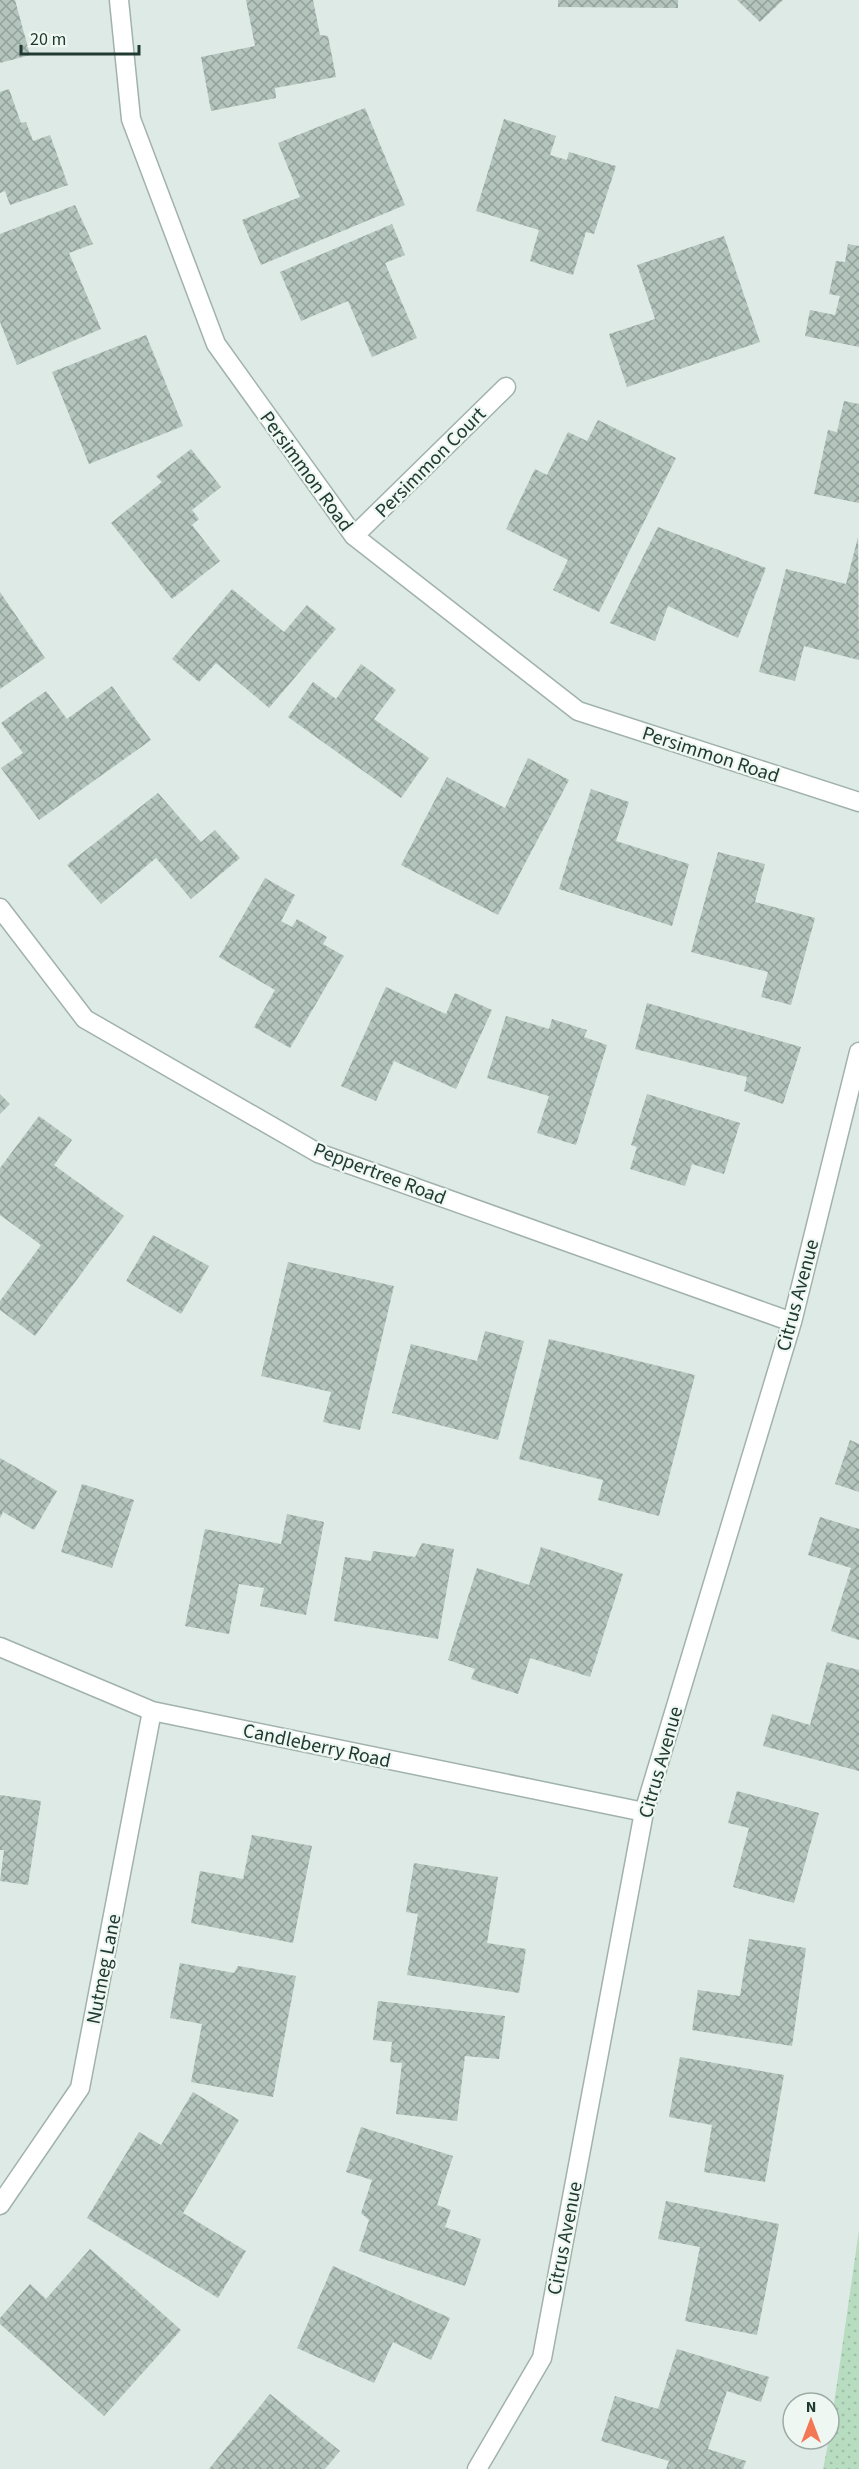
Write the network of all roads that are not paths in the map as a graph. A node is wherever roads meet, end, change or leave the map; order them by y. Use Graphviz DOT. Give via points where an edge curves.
graph roads {
  1 [pos="119,0"];
  2 [pos="506,387"];
  3 [pos="354,537"];
  4 [pos="859,802"];
  5 [pos="0,908"];
  6 [pos="859,1052"];
  7 [pos="792,1322"];
  8 [pos="0,1647"];
  9 [pos="152,1711"];
  10 [pos="644,1812"];
  11 [pos="0,2205"];
  12 [pos="477,2469"];
  1 -- 3 [label="street, Persimmon Road" via="131,119 216,344"];
  2 -- 3 [label="street, Persimmon Court"];
  3 -- 4 [label="street, Persimmon Road" via="578,711"];
  5 -- 7 [label="street, Peppertree Road" via="85,1019 318,1153"];
  6 -- 7 [label="street, Citrus Avenue"];
  7 -- 10 [label="street, Citrus Avenue"];
  8 -- 9 [label="street, Candleberry Road"];
  9 -- 10 [label="street, Candleberry Road"];
  9 -- 11 [label="street, Nutmeg Lane" via="80,2088"];
  10 -- 12 [label="street, Citrus Avenue" via="542,2358"];
}
